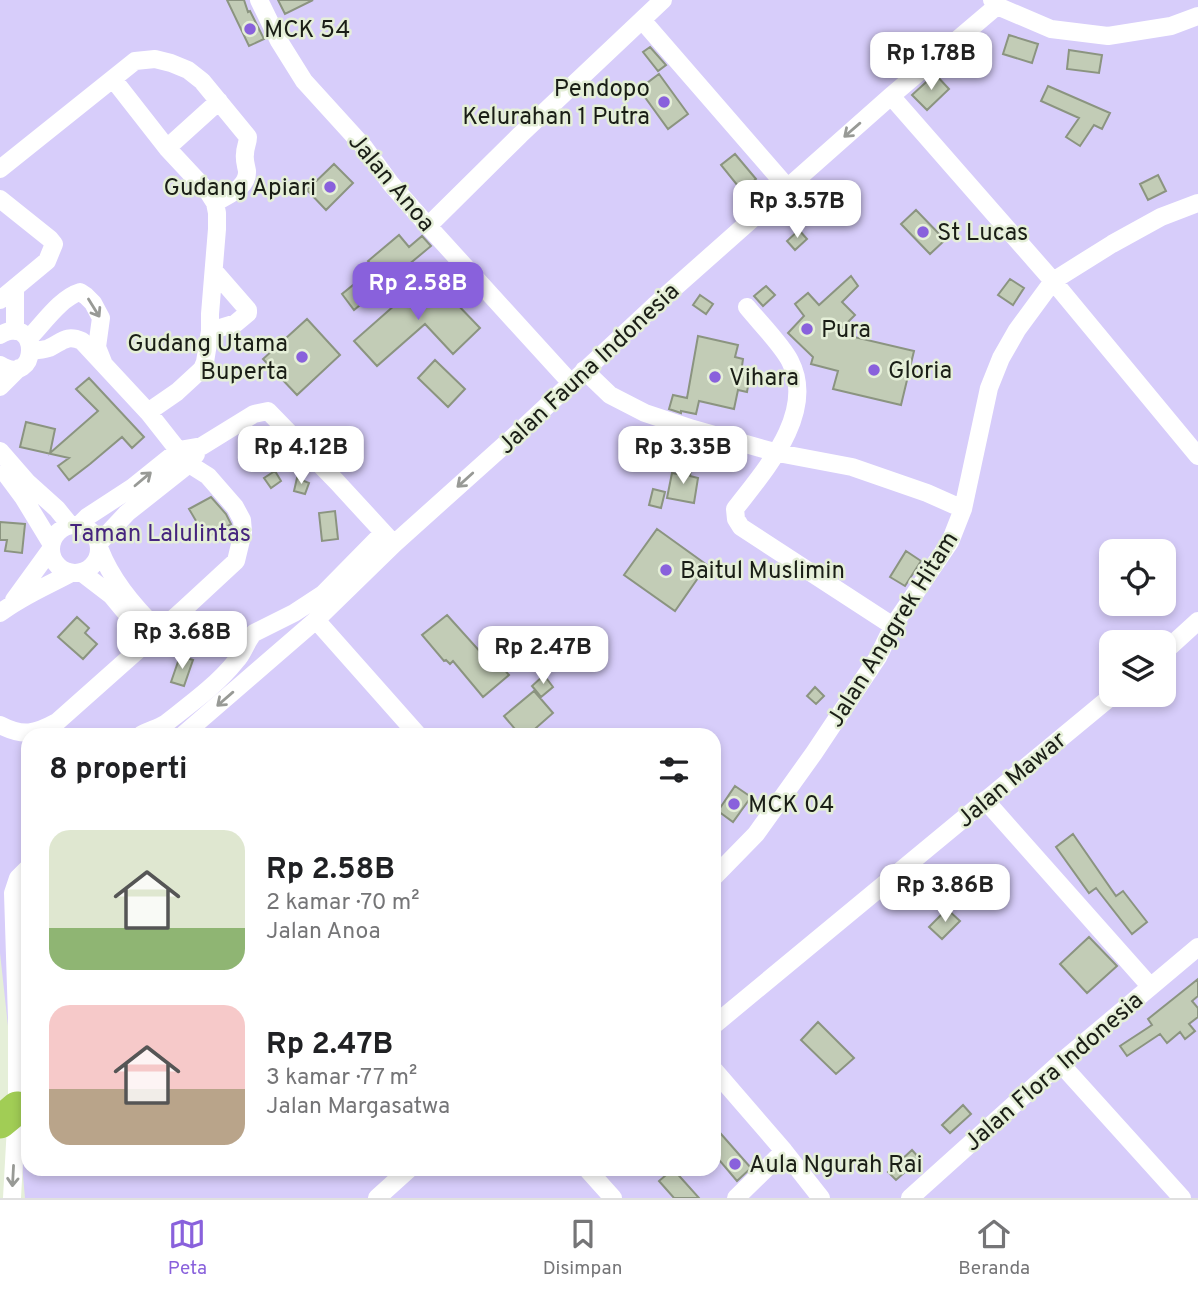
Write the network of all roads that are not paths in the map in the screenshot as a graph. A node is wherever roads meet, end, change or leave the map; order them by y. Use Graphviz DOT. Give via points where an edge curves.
graph roads {
  1 [pos="258,0"];
  2 [pos="663,0"];
  3 [pos="994,3"];
  4 [pos="1198,16"];
  5 [pos="642,20"];
  6 [pos="113,79"];
  7 [pos="891,96"];
  8 [pos="219,101"];
  9 [pos="167,148"];
  10 [pos="0,169"];
  11 [pos="787,187"];
  12 [pos="0,199"];
  13 [pos="215,203"];
  14 [pos="1198,203"];
  15 [pos="428,226"];
  16 [pos="214,271"];
  17 [pos="1053,281"];
  18 [pos="15,288"];
  19 [pos="0,300"];
  20 [pos="747,307"];
  21 [pos="210,331"];
  22 [pos="19,339"];
  23 [pos="0,365"];
  24 [pos="104,365"];
  25 [pos="19,368"];
  26 [pos="578,376"];
  27 [pos="0,387"];
  28 [pos="148,412"];
  29 [pos="0,451"];
  30 [pos="778,453"];
  31 [pos="1198,456"];
  32 [pos="184,457"];
  33 [pos="0,467"];
  34 [pos="963,509"];
  35 [pos="75,525"];
  36 [pos="389,539"];
  37 [pos="51,546"];
  38 [pos="99,546"];
  39 [pos="76,573"];
  40 [pos="6,608"];
  41 [pos="316,620"];
  42 [pos="1198,621"];
  43 [pos="893,626"];
  44 [pos="153,636"];
  45 [pos="1176,641"];
  46 [pos="1099,706"];
  47 [pos="0,725"];
  48 [pos="46,728"];
  49 [pos="159,728"];
  50 [pos="198,728"];
  51 [pos="412,728"];
  52 [pos="21,733"];
  53 [pos="985,800"];
  54 [pos="721,870"];
  55 [pos="21,875"];
  56 [pos="1198,947"];
  57 [pos="1150,986"];
  58 [pos="721,1019"];
  59 [pos="1060,1063"];
  60 [pos="721,1078"];
  61 [pos="9,1115"];
  62 [pos="784,1151"];
  63 [pos="401,1176"];
  64 [pos="593,1176"];
  65 [pos="12,1198"];
  66 [pos="377,1198"];
  67 [pos="613,1198"];
  68 [pos="736,1198"];
  69 [pos="821,1198"];
  70 [pos="910,1198"];
  71 [pos="1182,1198"];
  1 -- 15 [label="street, Jalan Anoa" via="304,82"];
  2 -- 5 [label="street"];
  3 -- 4 [label="street" via="1051,29 1108,36 1171,26"];
  3 -- 7 [label="street, Jalan Fauna Indonesia"];
  5 -- 11 [label="street"];
  5 -- 15 [label="street"];
  6 -- 8 [label="street" via="135,61 155,59 188,70"];
  6 -- 9 [label="street"];
  6 -- 10 [label="street"];
  7 -- 11 [label="street, Jalan Fauna Indonesia, one-way"];
  7 -- 17 [label="street"];
  8 -- 9 [label="street"];
  8 -- 13 [label="street" via="249,139 245,182"];
  9 -- 13 [label="street"];
  11 -- 26 [label="street, Jalan Fauna Indonesia"];
  12 -- 18 [label="street" via="54,244 47,261"];
  13 -- 16 [label="street"];
  14 -- 17 [label="street" via="1161,217"];
  15 -- 26 [label="street, Jalan Anoa"];
  16 -- 21 [label="street"];
  16 -- 21 [label="street" via="248,313 236,323"];
  17 -- 31 [label="street"];
  17 -- 34 [label="street, Jalan Anggrek Hitam" via="1017,330 989,388"];
  18 -- 19 [label="street"];
  18 -- 22 [label="street"];
  20 -- 30 [label="street" via="790,360 797,378 795,414"];
  21 -- 28 [label="street" via="202,369"];
  22 -- 24 [label="street" via="49,348 76,338"];
  22 -- 24 [label="street, one-way" via="80,292 101,318 97,346"];
  22 -- 25 [label="street" via="28,361"];
  23 -- 25 [label="street"];
  24 -- 28 [label="street"];
  25 -- 27 [label="street"];
  26 -- 30 [label="street, Jalan Anoa" via="645,414"];
  26 -- 36 [label="street, Jalan Fauna Indonesia, one-way" via="522,429"];
  28 -- 32 [label="street"];
  29 -- 35 [label="street"];
  30 -- 34 [label="street, Jalan Anoa" via="852,467"];
  30 -- 43 [label="street" via="735,509 741,527"];
  35 -- 32 [label="street, one-way"];
  32 -- 36 [label="street" via="254,414 268,411"];
  32 -- 38 [label="street"];
  32 -- 44 [label="street" via="235,507 242,520 241,546 236,561"];
  33 -- 37 [label="street"];
  34 -- 43 [label="street, Jalan Anggrek Hitam" via="950,542"];
  35 -- 37 [label="street" via="58,531"];
  35 -- 38 [label="street" via="92,531"];
  36 -- 41 [label="street, Jalan Fauna Indonesia"];
  36 -- 49 [label="street" via="323,594 254,633 229,670"];
  37 -- 39 [label="street" via="56,565"];
  37 -- 40 [label="street"];
  38 -- 39 [label="street" via="96,562"];
  38 -- 44 [label="street" via="104,562"];
  39 -- 40 [label="street"];
  39 -- 44 [label="street" via="111,595"];
  41 -- 50 [label="street, Jalan Fauna Indonesia, one-way"];
  41 -- 51 [label="street"];
  42 -- 45 [label="street"];
  43 -- 54 [label="street, Jalan Anggrek Hitam" via="878,657 807,763 756,834"];
  44 -- 48 [label="street"];
  46 -- 53 [label="street, Jalan Mawar"];
  47 -- 52 [label="street"];
  53 -- 57 [label="street"];
  53 -- 58 [label="street, Jalan Mawar"];
  55 -- 61 [label="street" via="13,893 17,1018"];
  56 -- 57 [label="street, Jalan Flora Indonesia"];
  57 -- 59 [label="street, Jalan Flora Indonesia"];
  59 -- 70 [label="street, Jalan Flora Indonesia"];
  59 -- 71 [label="street"];
  60 -- 62 [label="street"];
  61 -- 65 [label="street, one-way"];
  62 -- 68 [label="street"];
  62 -- 69 [label="street"];
  63 -- 66 [label="street"];
  64 -- 67 [label="street"];
}
